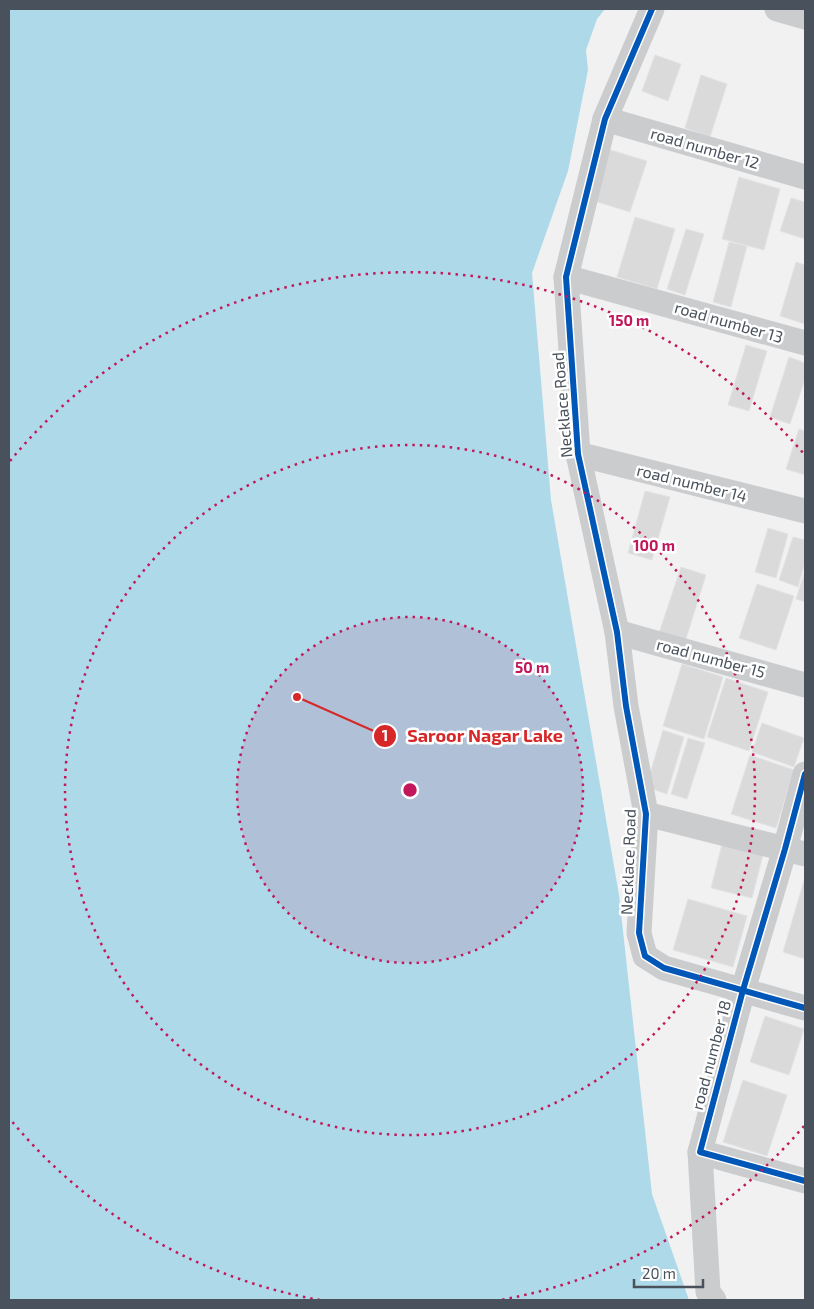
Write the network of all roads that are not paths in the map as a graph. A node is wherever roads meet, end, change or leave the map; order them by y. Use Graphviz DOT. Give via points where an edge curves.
graph roads {
  1 [pos="652,9"];
  2 [pos="777,9"];
  3 [pos="805,17"];
  4 [pos="605,119"];
  5 [pos="805,177"];
  6 [pos="566,277"];
  7 [pos="805,343"];
  8 [pos="578,454"];
  9 [pos="805,512"];
  10 [pos="617,632"];
  11 [pos="805,684"];
  12 [pos="805,774"];
  13 [pos="646,814"];
  14 [pos="795,851"];
  15 [pos="743,990"];
  16 [pos="805,1008"];
  17 [pos="700,1152"];
  18 [pos="805,1181"];
  19 [pos="714,1300"];
  1 -- 4 [label="street, Necklace Road"];
  2 -- 3 [label="street"];
  4 -- 5 [label="street, road number 12"];
  4 -- 6 [label="street, Necklace Road"];
  6 -- 7 [label="street, road number 13"];
  6 -- 8 [label="street, Necklace Road"];
  8 -- 9 [label="street, road number 14"];
  8 -- 10 [label="street, Necklace Road"];
  10 -- 11 [label="street, road number 15"];
  10 -- 13 [label="street, Necklace Road" via="626,706"];
  12 -- 14 [label="street, road number 18"];
  13 -- 14 [label="street"];
  13 -- 15 [label="street, Necklace Road" via="639,933 645,956 664,968"];
  14 -- 15 [label="street, road number 18"];
  15 -- 16 [label="street"];
  15 -- 17 [label="street, road number 18"];
  17 -- 18 [label="street"];
  17 -- 19 [label="street, road number 18" via="708,1292"];
}
